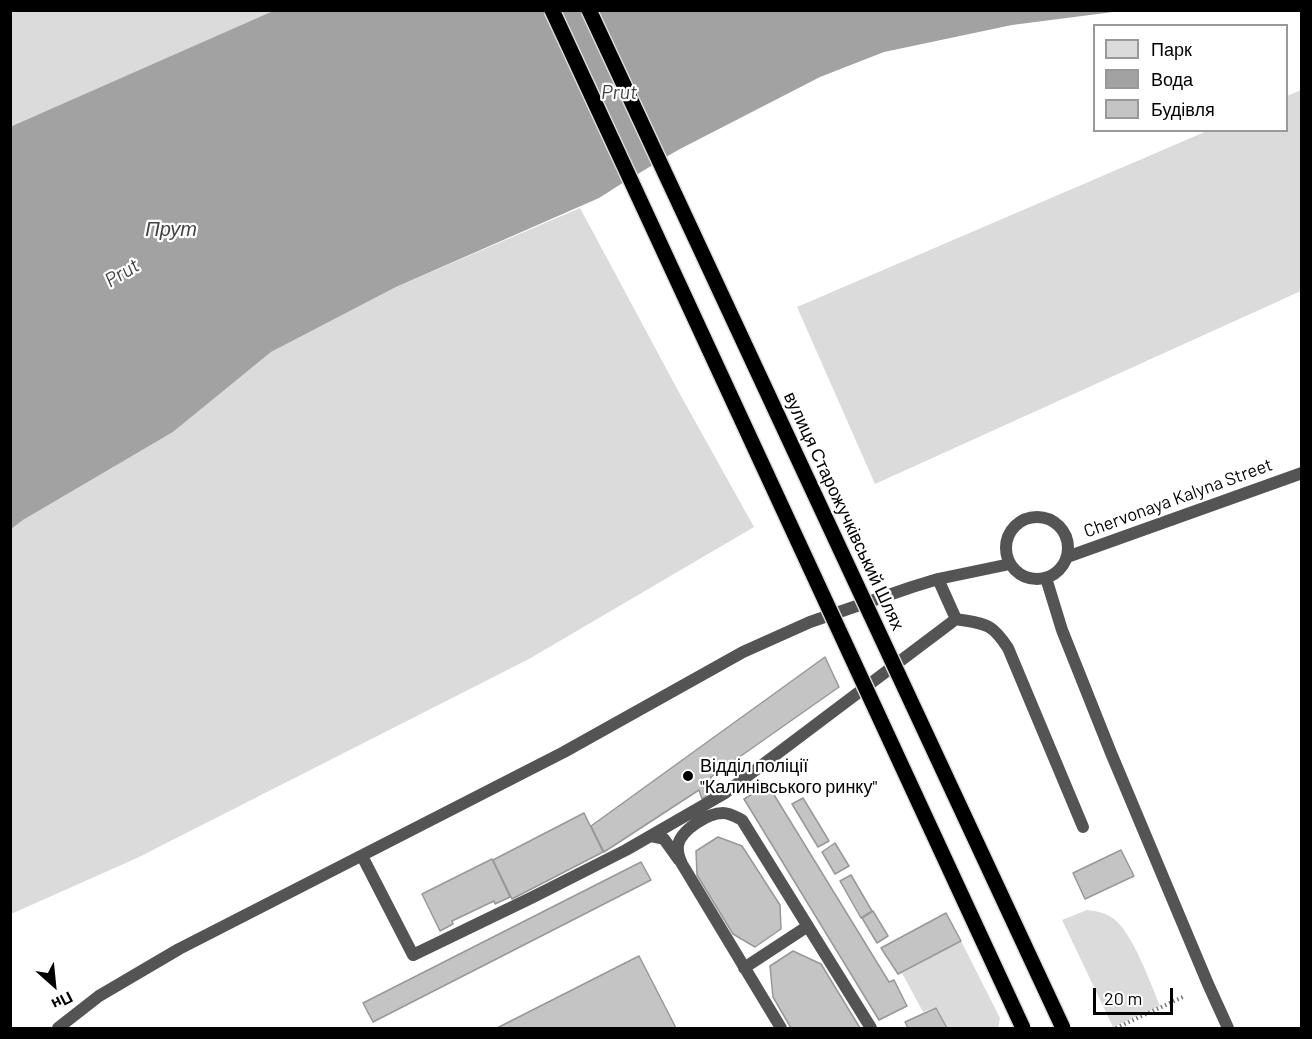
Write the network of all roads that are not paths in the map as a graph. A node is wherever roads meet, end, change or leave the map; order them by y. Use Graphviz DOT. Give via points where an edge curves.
graph roads {
  1 [pos="552,10"];
  2 [pos="589,10"];
  3 [pos="1302,473"];
  4 [pos="1067,557"];
  5 [pos="1010,564"];
  6 [pos="1046,578"];
  7 [pos="939,579"];
  8 [pos="956,619"];
  9 [pos="1083,827"];
  10 [pos="650,836"];
  11 [pos="362,856"];
  12 [pos="682,864"];
  13 [pos="808,926"];
  14 [pos="744,968"];
  15 [pos="58,1029"];
  16 [pos="781,1029"];
  17 [pos="871,1029"];
  18 [pos="1023,1029"];
  19 [pos="1063,1029"];
  20 [pos="1228,1029"];
  1 -- 18 [label="main road, bridge"];
  2 -- 19 [label="main road, вулиця Старожучківський Шлях, bridge"];
  3 -- 4 [label="lane, Chervonaya Kalyna Street"];
  4 -- 5 [label="lane" via="1067,537 1061,528 1054,521 1034,517 1024,520 1010,534 1006,544"];
  4 -- 6 [label="lane" via="1056,574"];
  5 -- 6 [label="lane" via="1026,577"];
  5 -- 7 [label="lane"];
  6 -- 20 [label="lane" via="1062,630 1111,753"];
  7 -- 8 [label="lane"];
  7 -- 11 [label="lane" via="810,622 743,652 564,752"];
  8 -- 9 [label="lane" via="986,624 1008,648"];
  8 -- 10 [label="lane" via="725,793"];
  10 -- 11 [label="lane" via="413,955"];
  10 -- 12 [label="lane" via="664,839"];
  11 -- 15 [label="lane" via="124,980"];
  12 -- 13 [label="lane" via="678,856 682,836 701,821 715,813 727,813 742,820"];
  12 -- 14 [label="lane"];
  13 -- 14 [label="lane"];
  13 -- 17 [label="lane"];
  14 -- 16 [label="lane"];
}
